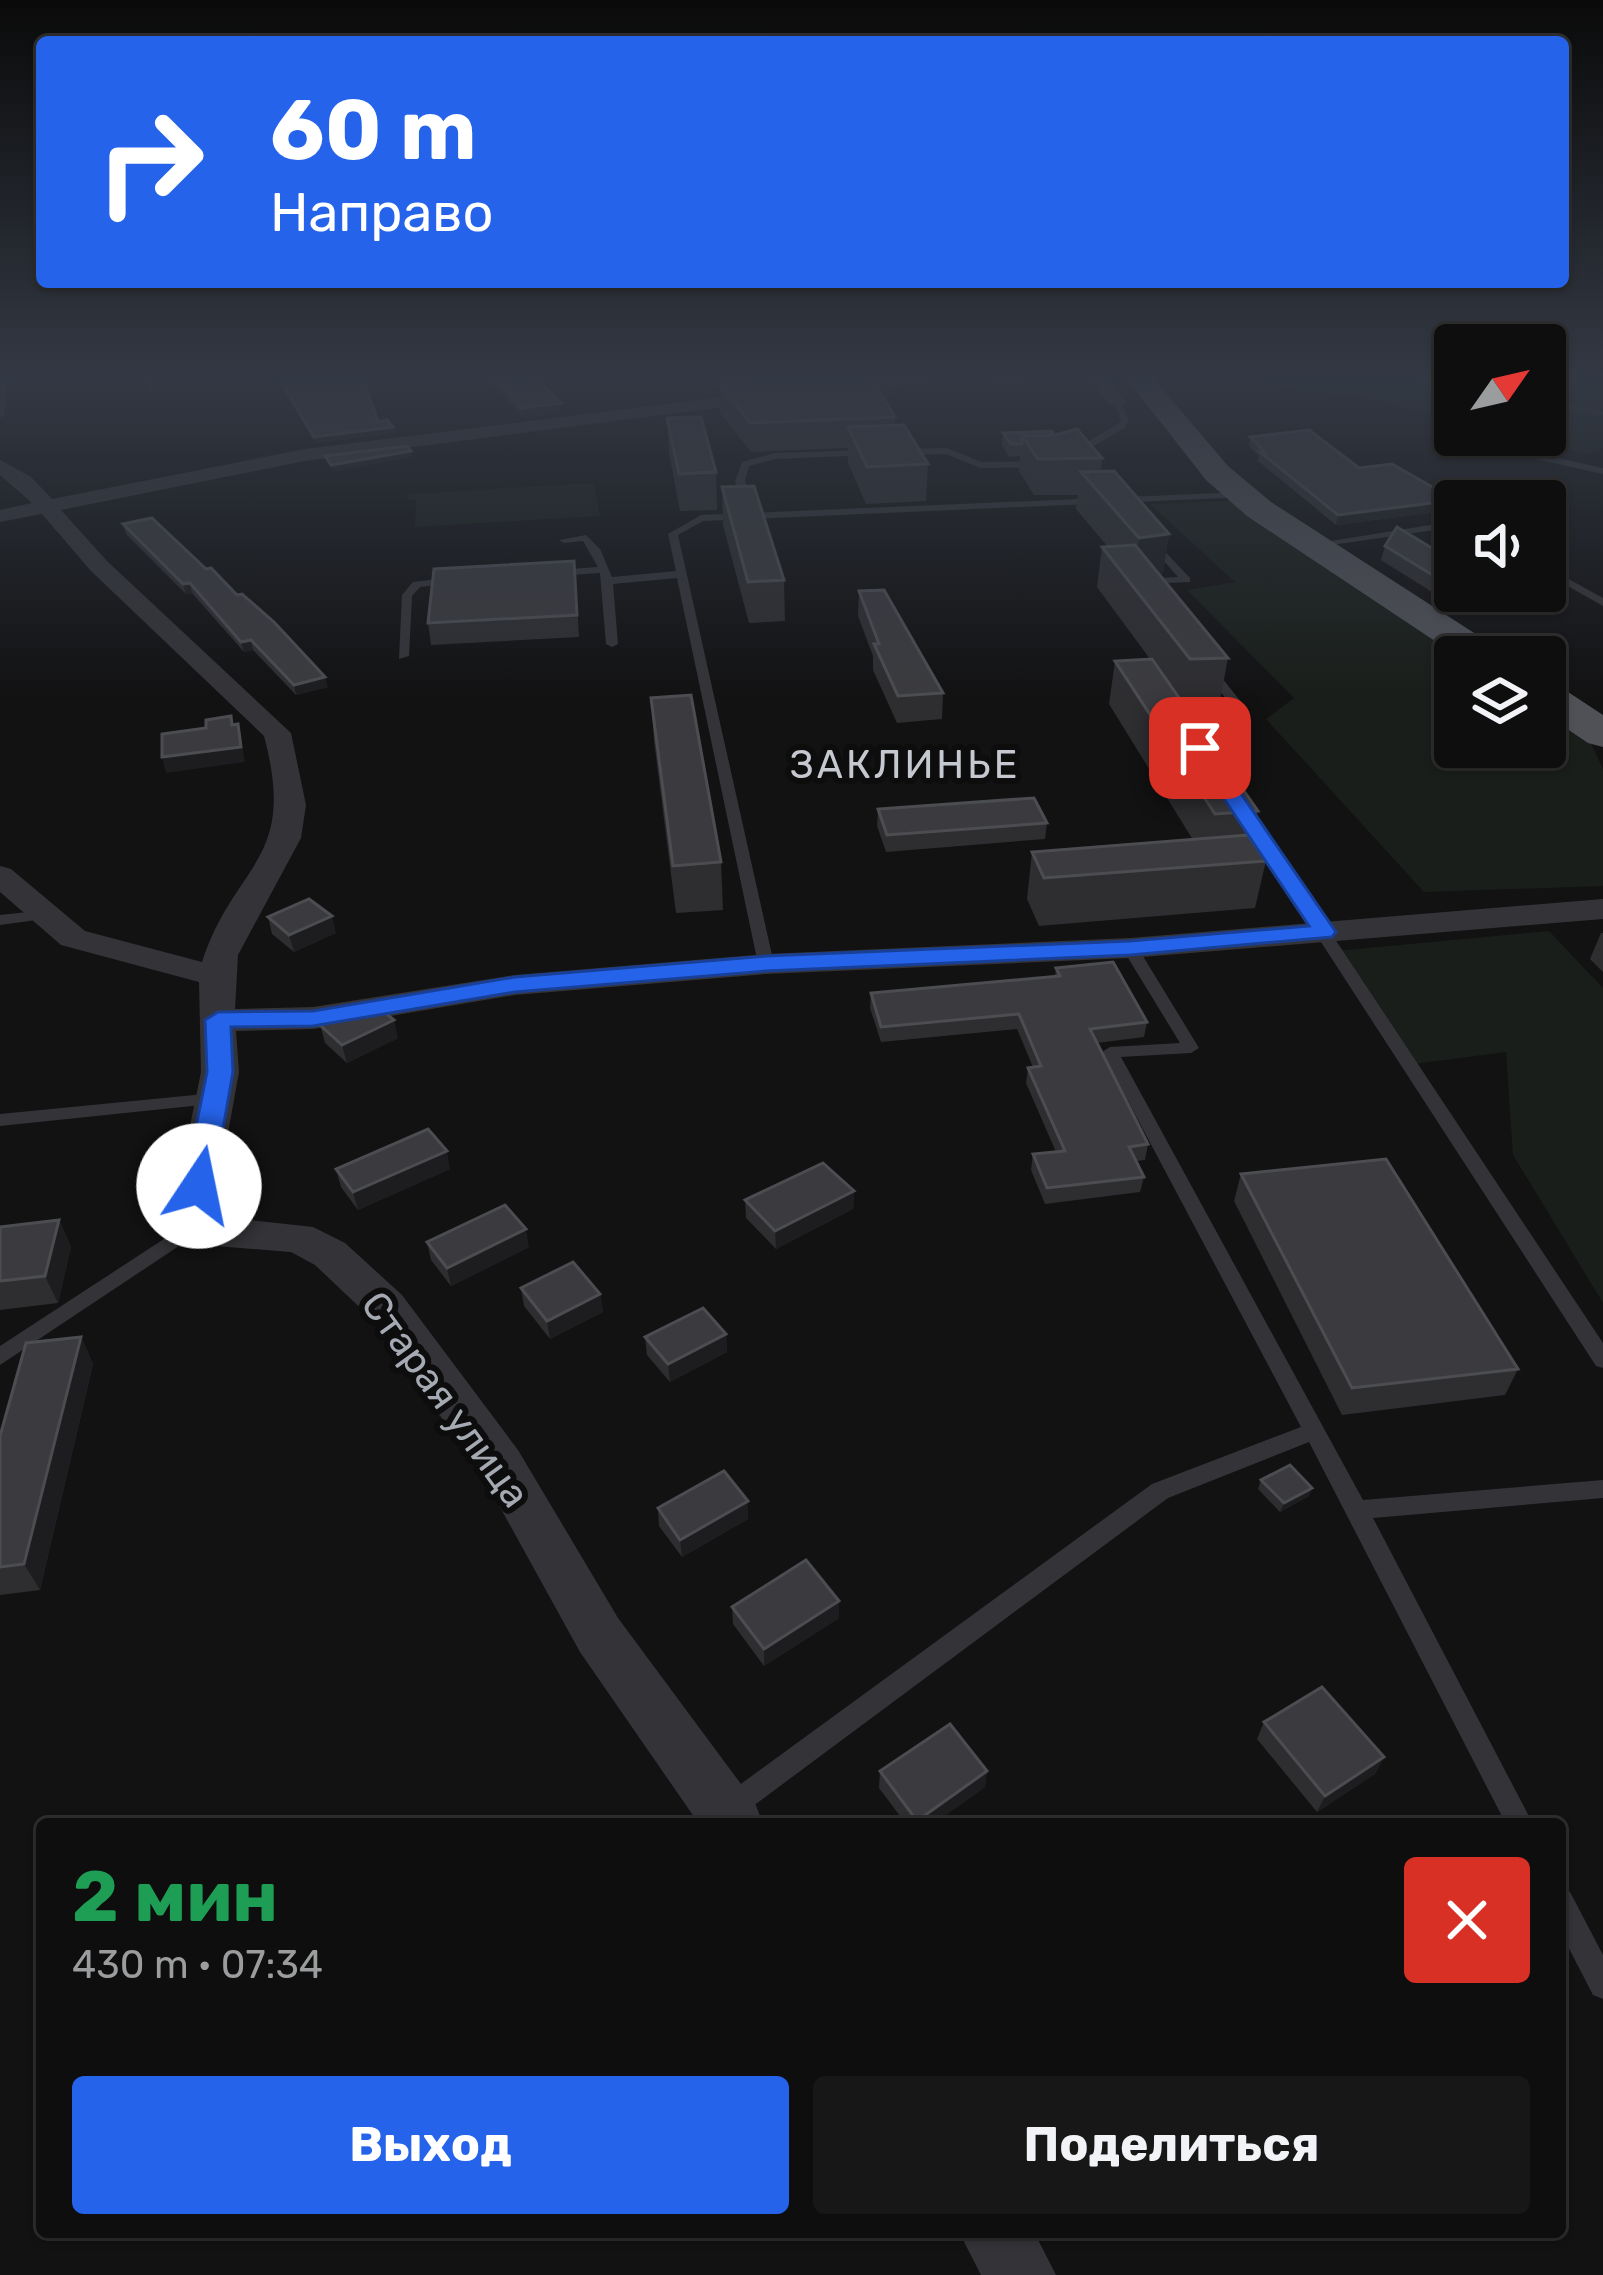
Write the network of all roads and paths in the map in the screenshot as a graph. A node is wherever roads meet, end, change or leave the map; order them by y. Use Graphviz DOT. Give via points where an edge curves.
graph roads {
  1 [pos="27,484"];
  2 [pos="158,484"];
  3 [pos="741,484"];
  4 [pos="1230,484"];
  5 [pos="1243,495"];
  6 [pos="1117,499"];
  7 [pos="49,506"];
  8 [pos="0,516"];
  9 [pos="731,517"];
  10 [pos="1434,527"];
  11 [pos="564,540"];
  12 [pos="1311,545"];
  13 [pos="540,574"];
  14 [pos="682,574"];
  15 [pos="606,575"];
  16 [pos="476,578"];
  17 [pos="1566,581"];
  18 [pos="1152,600"];
  19 [pos="1603,603"];
  20 [pos="1452,636"];
  21 [pos="612,644"];
  22 [pos="1196,654"];
  23 [pos="403,656"];
  24 [pos="1566,709"];
  25 [pos="1188,730"];
  26 [pos="1603,734"];
  27 [pos="1237,803"];
  28 [pos="0,877"];
  29 [pos="1603,909"];
  30 [pos="46,915"];
  31 [pos="0,920"];
  32 [pos="1324,932"];
  33 [pos="1130,948"];
  34 [pos="766,964"];
  35 [pos="216,976"];
  36 [pos="218,1020"];
  37 [pos="215,1099"];
  38 [pos="0,1120"];
  39 [pos="190,1229"];
  40 [pos="0,1357"];
  41 [pos="1603,1360"];
  42 [pos="1315,1431"];
  43 [pos="1603,1489"];
  44 [pos="1357,1510"];
  45 [pos="730,1817"];
  46 [pos="1517,1818"];
  47 [pos="1566,1914"];
  48 [pos="1603,1985"];
  49 [pos="998,2238"];
  50 [pos="1022,2275"];
  1 -- 7 [label="street"];
  2 -- 7 [label="street"];
  3 -- 9 [label="lane" via="748,503"];
  4 -- 5 [label="main road"];
  5 -- 6 [label="lane"];
  5 -- 12 [label="main road"];
  6 -- 9 [label="lane"];
  6 -- 18 [label="lane" via="1186,580 1138,582"];
  7 -- 8 [label="street"];
  7 -- 35 [label="street" via="99,566 277,733 290,788 286,838"];
  9 -- 14 [label="lane" via="701,518 674,534"];
  10 -- 12 [label="lane"];
  11 -- 15 [label="lane" via="586,538"];
  12 -- 20 [label="main road"];
  13 -- 15 [label="lane"];
  14 -- 15 [label="lane"];
  14 -- 34 [label="lane"];
  15 -- 21 [label="lane"];
  16 -- 23 [label="lane" via="417,584 407,595"];
  17 -- 19 [label="lane"];
  22 -- 25 [label="lane" via="1240,708 1175,711"];
  24 -- 26 [label="main road"];
  27 -- 32 [label="lane"];
  28 -- 30 [label="street"];
  29 -- 32 [label="street"];
  30 -- 31 [label="lane"];
  30 -- 35 [label="street" via="73,938"];
  32 -- 33 [label="street"];
  32 -- 41 [label="lane"];
  33 -- 34 [label="street"];
  33 -- 42 [label="lane" via="1191,1048 1110,1052"];
  34 -- 36 [label="street" via="515,985 313,1018"];
  35 -- 36 [label="street"];
  36 -- 37 [label="street"];
  37 -- 38 [label="lane"];
  37 -- 39 [label="street"];
  39 -- 40 [label="lane"];
  39 -- 45 [label="street, Старая улица" via="298,1238 330,1254 387,1306 501,1464 598,1635"];
  42 -- 44 [label="lane"];
  42 -- 45 [label="lane" via="1160,1491"];
  43 -- 44 [label="lane"];
  44 -- 46 [label="lane"];
  47 -- 48 [label="lane"];
  49 -- 50 [label="street"];
}
